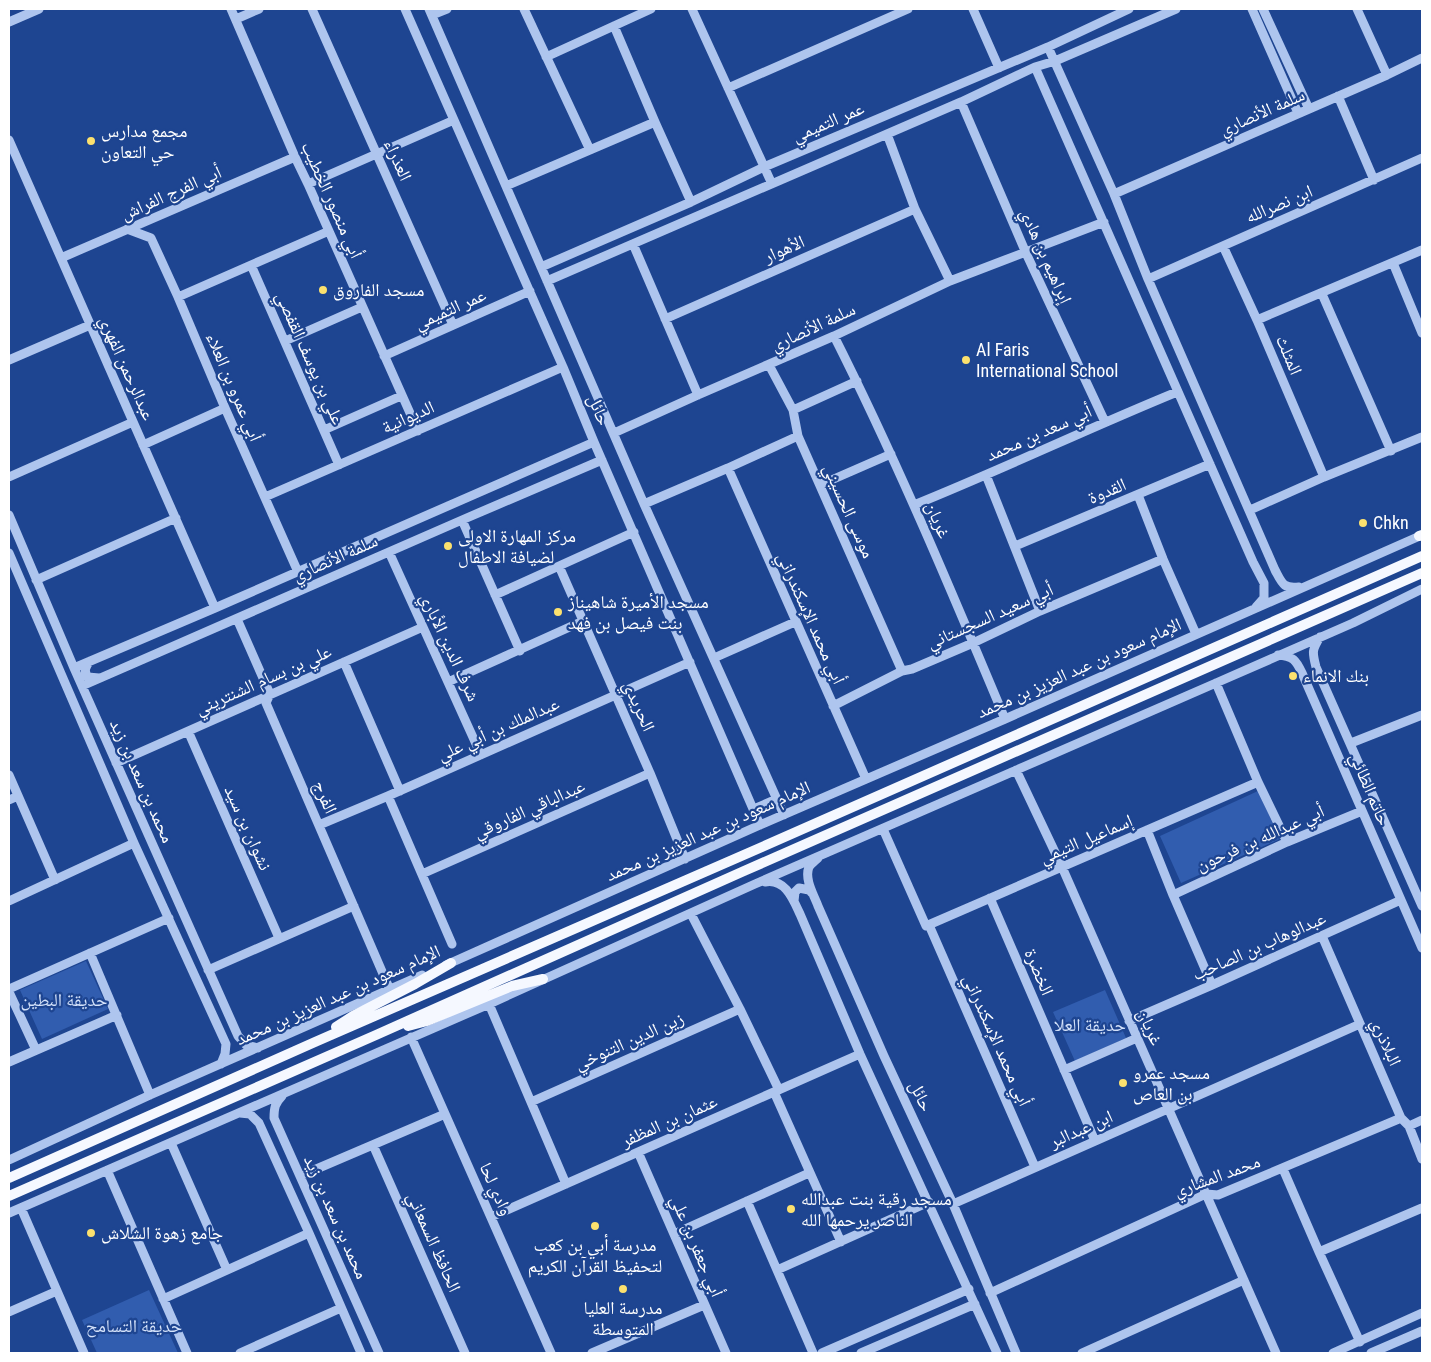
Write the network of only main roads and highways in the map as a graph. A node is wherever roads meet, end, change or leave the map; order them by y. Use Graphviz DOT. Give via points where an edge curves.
graph roads {
  1 [pos="1422,556"];
  2 [pos="1422,574"];
  3 [pos="451,963"];
  4 [pos="543,979"];
  5 [pos="376,1035"];
  6 [pos="314,1042"];
  7 [pos="9,1178"];
  8 [pos="9,1196"];
  1 -- 6 [label="main road, الإمام سعود بن عبد العزيز بن محمد"];
  2 -- 5 [label="main road"];
  3 -- 6 [label="main road" via="352,1016"];
  4 -- 5 [label="main road" via="512,986 427,1021"];
  5 -- 8 [label="main road"];
  6 -- 7 [label="main road, الإمام سعود بن عبد العزيز بن محمد"];
}
